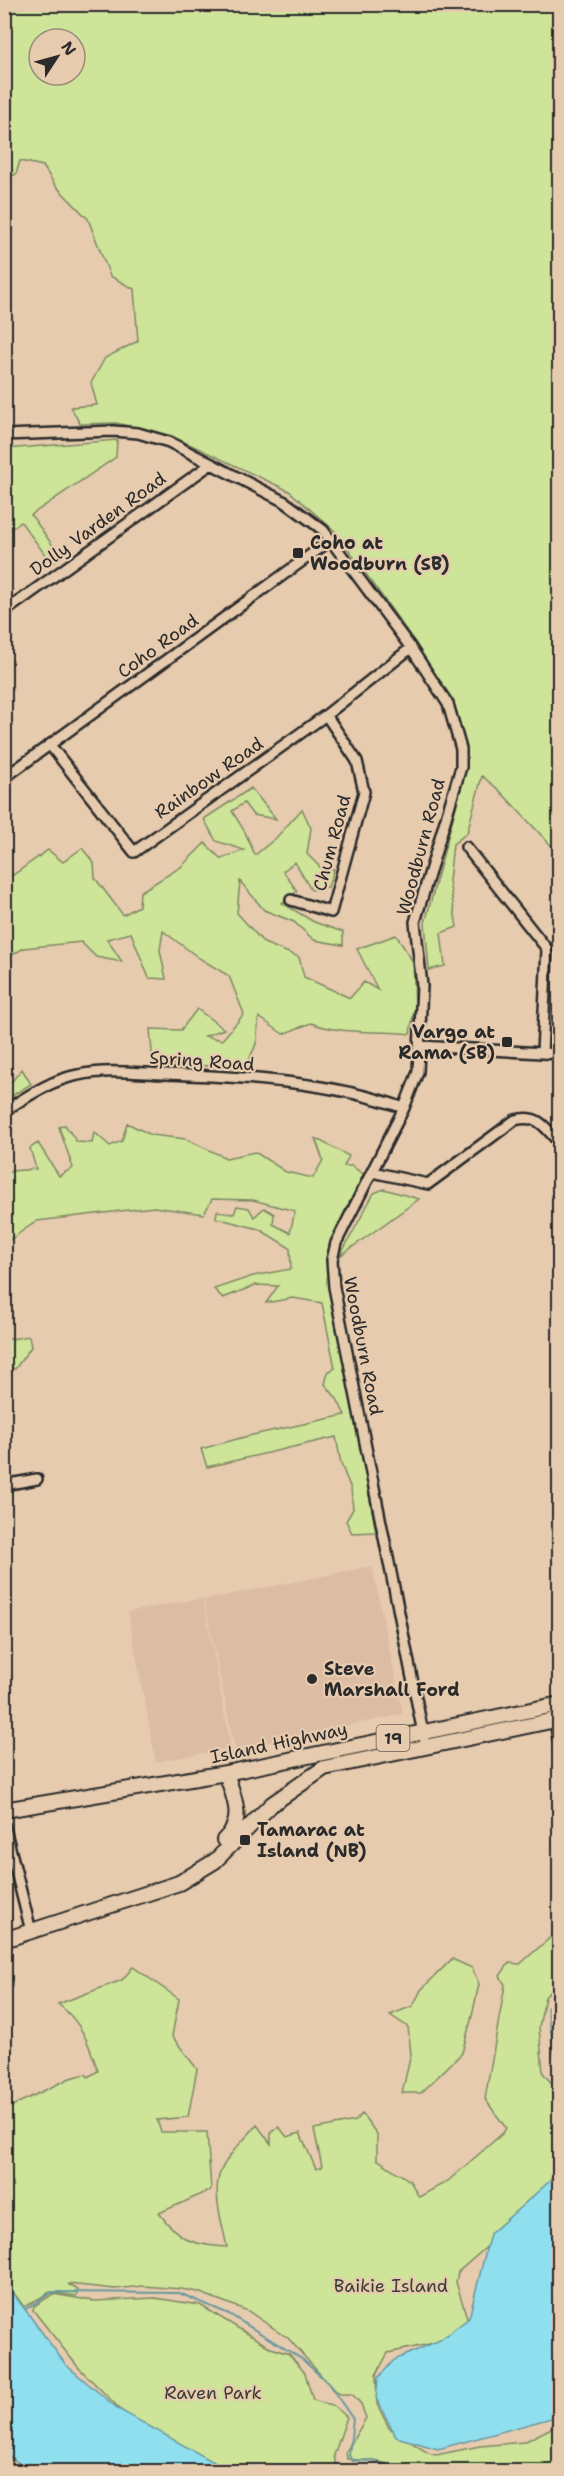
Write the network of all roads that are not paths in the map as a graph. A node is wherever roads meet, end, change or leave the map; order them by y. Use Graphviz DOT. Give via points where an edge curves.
graph roads {
  1 [pos="4,435"];
  2 [pos="211,464"];
  3 [pos="331,540"];
  4 [pos="4,612"];
  5 [pos="411,648"];
  6 [pos="326,715"];
  7 [pos="50,745"];
  8 [pos="4,778"];
  9 [pos="466,847"];
  10 [pos="291,900"];
  11 [pos="420,1046"];
  12 [pos="542,1053"];
  13 [pos="560,1054"];
  14 [pos="404,1108"];
  15 [pos="4,1111"];
  16 [pos="560,1144"];
  17 [pos="372,1172"];
  18 [pos="37,1479"];
  19 [pos="4,1485"];
  20 [pos="556,1704"];
  21 [pos="557,1719"];
  22 [pos="423,1731"];
  23 [pos="426,1746"];
  24 [pos="560,1749"];
  25 [pos="226,1773"];
  26 [pos="4,1810"];
  27 [pos="4,1824"];
  28 [pos="179,1883"];
  29 [pos="31,1931"];
  30 [pos="4,1940"];
  1 -- 2 [label="street, Woodburn Road" via="113,430 138,433 169,442"];
  2 -- 3 [label="street, Woodburn Road" via="285,502"];
  2 -- 4 [label="street, Dolly Varden Road"];
  3 -- 5 [label="street, Woodburn Road"];
  3 -- 7 [label="street, Coho Road"];
  5 -- 6 [label="street, Rainbow Road"];
  5 -- 11 [label="street, Woodburn Road" via="448,704 461,749 461,767 416,922 423,986"];
  6 -- 7 [label="street, Rainbow Road" via="134,852"];
  6 -- 10 [label="street, Chum Road" via="357,761 364,792 331,912"];
  7 -- 8 [label="street, Coho Road"];
  9 -- 12 [label="street" via="547,949"];
  11 -- 12 [label="street"];
  11 -- 14 [label="street, Woodburn Road" via="418,1072"];
  12 -- 13 [label="street"];
  14 -- 15 [label="street, Spring Road" via="375,1097 312,1086 103,1072 76,1075 44,1086"];
  14 -- 17 [label="street, Woodburn Road"];
  16 -- 17 [label="street" via="541,1122 528,1116 515,1120 428,1184"];
  17 -- 22 [label="street, Woodburn Road" via="336,1243 332,1278"];
  18 -- 19 [label="street"];
  20 -- 21 [label="street"];
  20 -- 22 [label="main road, Island Highway / 19"];
  21 -- 23 [label="main road, Island Highway / 19"];
  21 -- 24 [label="street"];
  22 -- 23 [label="street, Woodburn Road"];
  22 -- 25 [label="main road, Island Highway / 19"];
  23 -- 28 [label="main road, Island Highway / 19" via="324,1768 272,1804 215,1860"];
  25 -- 26 [label="main road, Island Highway / 19"];
  25 -- 28 [label="main road" via="239,1814 234,1831"];
  27 -- 29 [label="street"];
  28 -- 29 [label="main road, 19"];
  29 -- 30 [label="main road, 19"];
}
